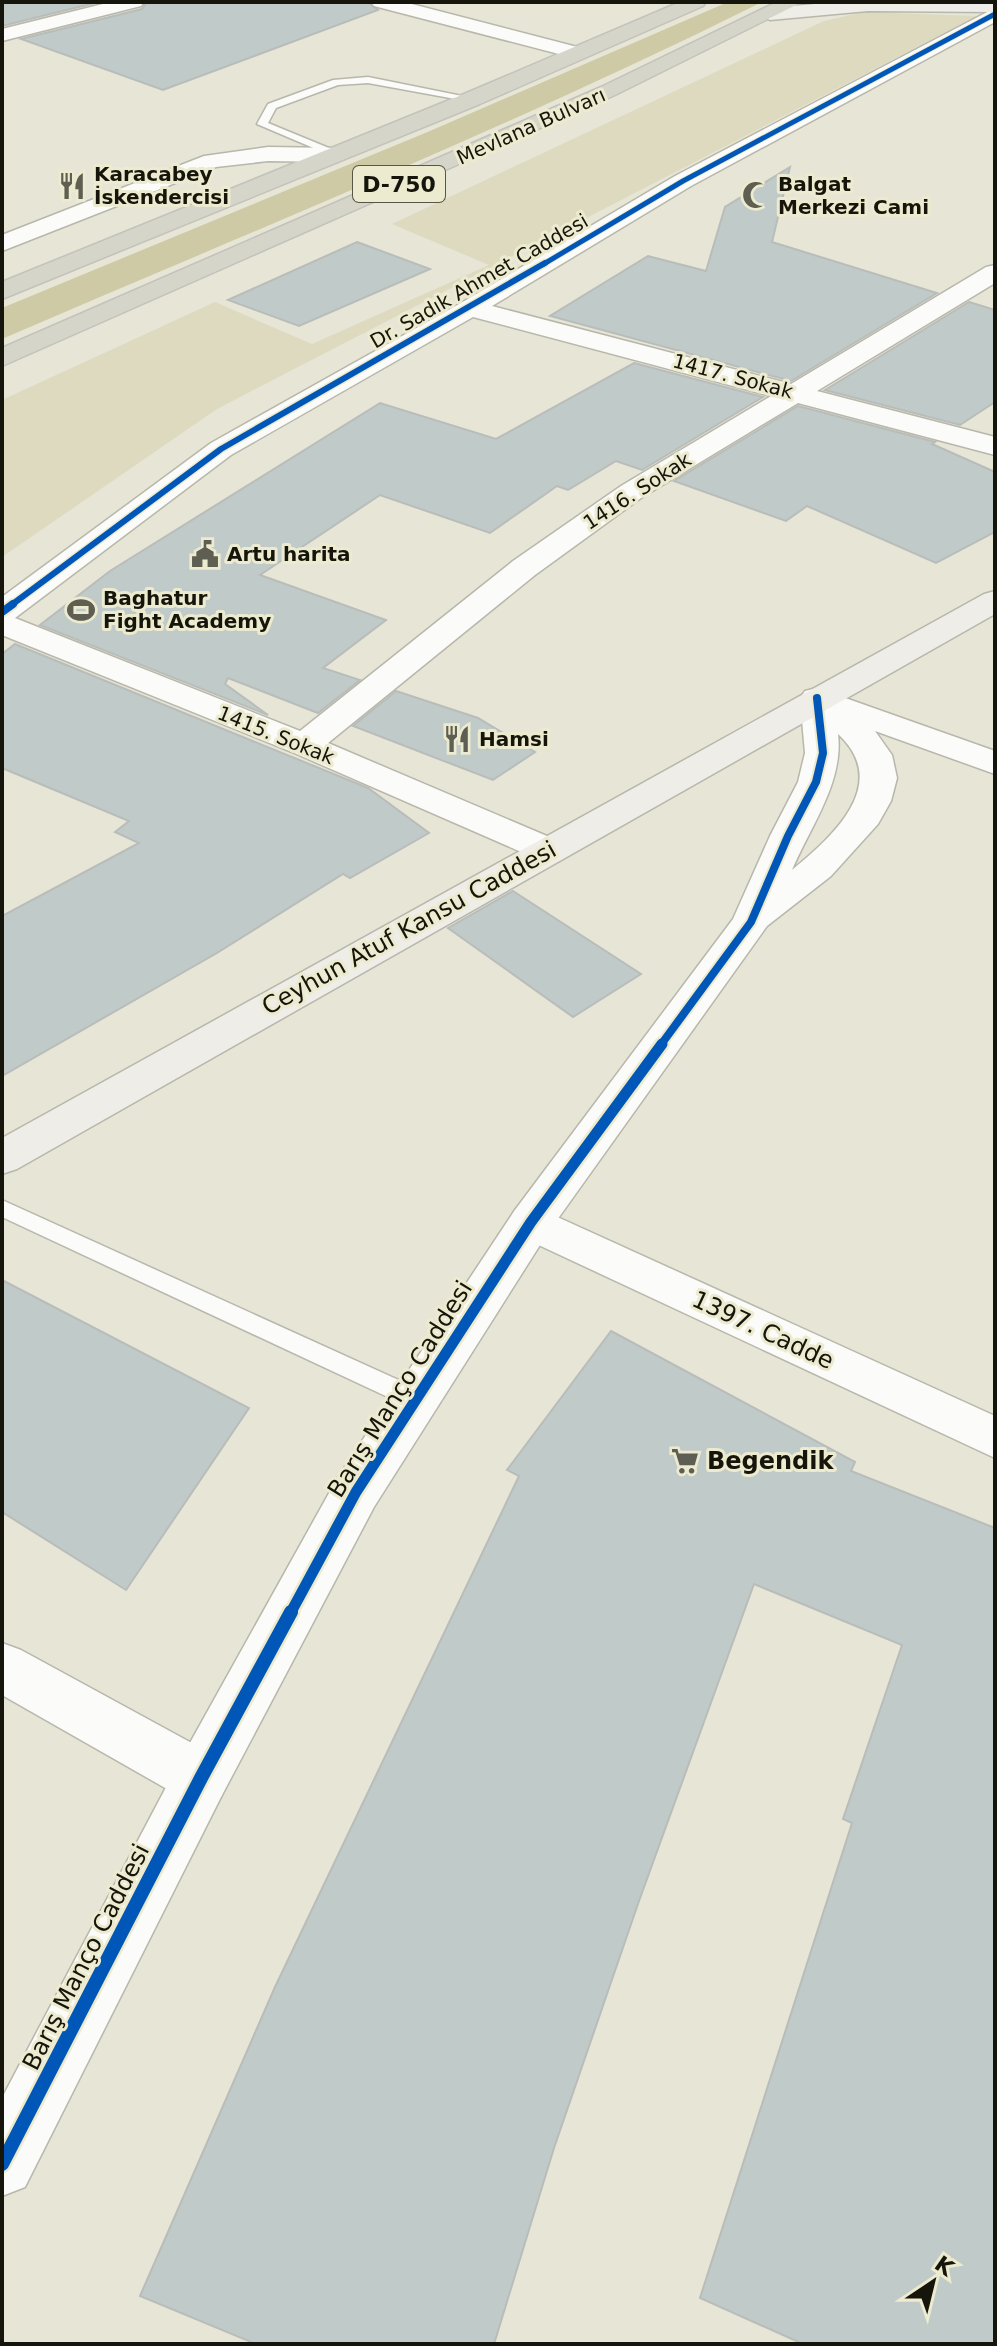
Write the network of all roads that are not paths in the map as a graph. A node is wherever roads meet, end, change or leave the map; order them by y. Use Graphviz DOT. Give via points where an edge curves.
graph roads {
  1 [pos="134,2"];
  2 [pos="381,2"];
  3 [pos="696,2"];
  4 [pos="792,2"];
  5 [pos="984,2"];
  6 [pos="995,5"];
  7 [pos="770,14"];
  8 [pos="995,14"];
  9 [pos="2,35"];
  10 [pos="578,53"];
  11 [pos="472,99"];
  12 [pos="337,155"];
  13 [pos="2,244"];
  14 [pos="995,272"];
  15 [pos="2,291"];
  16 [pos="470,308"];
  17 [pos="2,358"];
  18 [pos="799,393"];
  19 [pos="995,446"];
  20 [pos="995,601"];
  21 [pos="2,612"];
  22 [pos="2,624"];
  23 [pos="817,698"];
  24 [pos="304,745"];
  25 [pos="995,763"];
  26 [pos="548,850"];
  27 [pos="751,922"];
  28 [pos="2,1158"];
  29 [pos="2,1208"];
  30 [pos="531,1222"];
  31 [pos="416,1399"];
  32 [pos="995,1438"];
  33 [pos="2,1667"];
  34 [pos="201,1778"];
  35 [pos="2,2164"];
  1 -- 9 [label="street"];
  2 -- 10 [label="street"];
  3 -- 10 [label="highway, Mevlana Bulvarı"];
  4 -- 7 [label="highway, Mevlana Bulvarı / D-750"];
  5 -- 6 [label="main road"];
  6 -- 7 [label="main road" via="868,5"];
  7 -- 17 [label="highway, Mevlana Bulvarı / D-750"];
  8 -- 16 [label="street, Dr. Sadık Ahmet Caddesi" via="683,181"];
  10 -- 11 [label="highway, Mevlana Bulvarı"];
  11 -- 12 [label="highway, Mevlana Bulvarı"];
  11 -- 12 [label="lane" via="368,80 337,82 272,106 262,124"];
  12 -- 13 [label="street, Mevlana Bulvarı" via="268,154 212,161"];
  12 -- 15 [label="highway, Mevlana Bulvarı"];
  14 -- 18 [label="street, 1416. Sokak"];
  16 -- 18 [label="street, 1417. Sokak"];
  16 -- 21 [label="street, Dr. Sadık Ahmet Caddesi" via="221,449"];
  18 -- 19 [label="street, 1417. Sokak"];
  18 -- 24 [label="street, 1416. Sokak" via="588,522"];
  20 -- 23 [label="main road, Ceyhun Atuf Kansu Caddesi"];
  22 -- 24 [label="street, 1415. Sokak"];
  23 -- 25 [label="street"];
  23 -- 26 [label="main road, Ceyhun Atuf Kansu Caddesi"];
  23 -- 27 [label="street, Barış Manço Caddesi" via="823,753 816,782"];
  23 -- 27 [label="street, Barış Manço Caddesi" via="874,755 878,782 862,825"];
  24 -- 26 [label="street, 1415. Sokak"];
  26 -- 28 [label="main road, Ceyhun Atuf Kansu Caddesi"];
  27 -- 30 [label="street, Barış Manço Caddesi"];
  29 -- 31 [label="lane"];
  30 -- 31 [label="street, Barış Manço Caddesi"];
  30 -- 32 [label="street, 1397. Cadde"];
  31 -- 34 [label="street, Barış Manço Caddesi" via="356,1492"];
  33 -- 34 [label="street"];
  34 -- 35 [label="street, Barış Manço Caddesi"];
}
